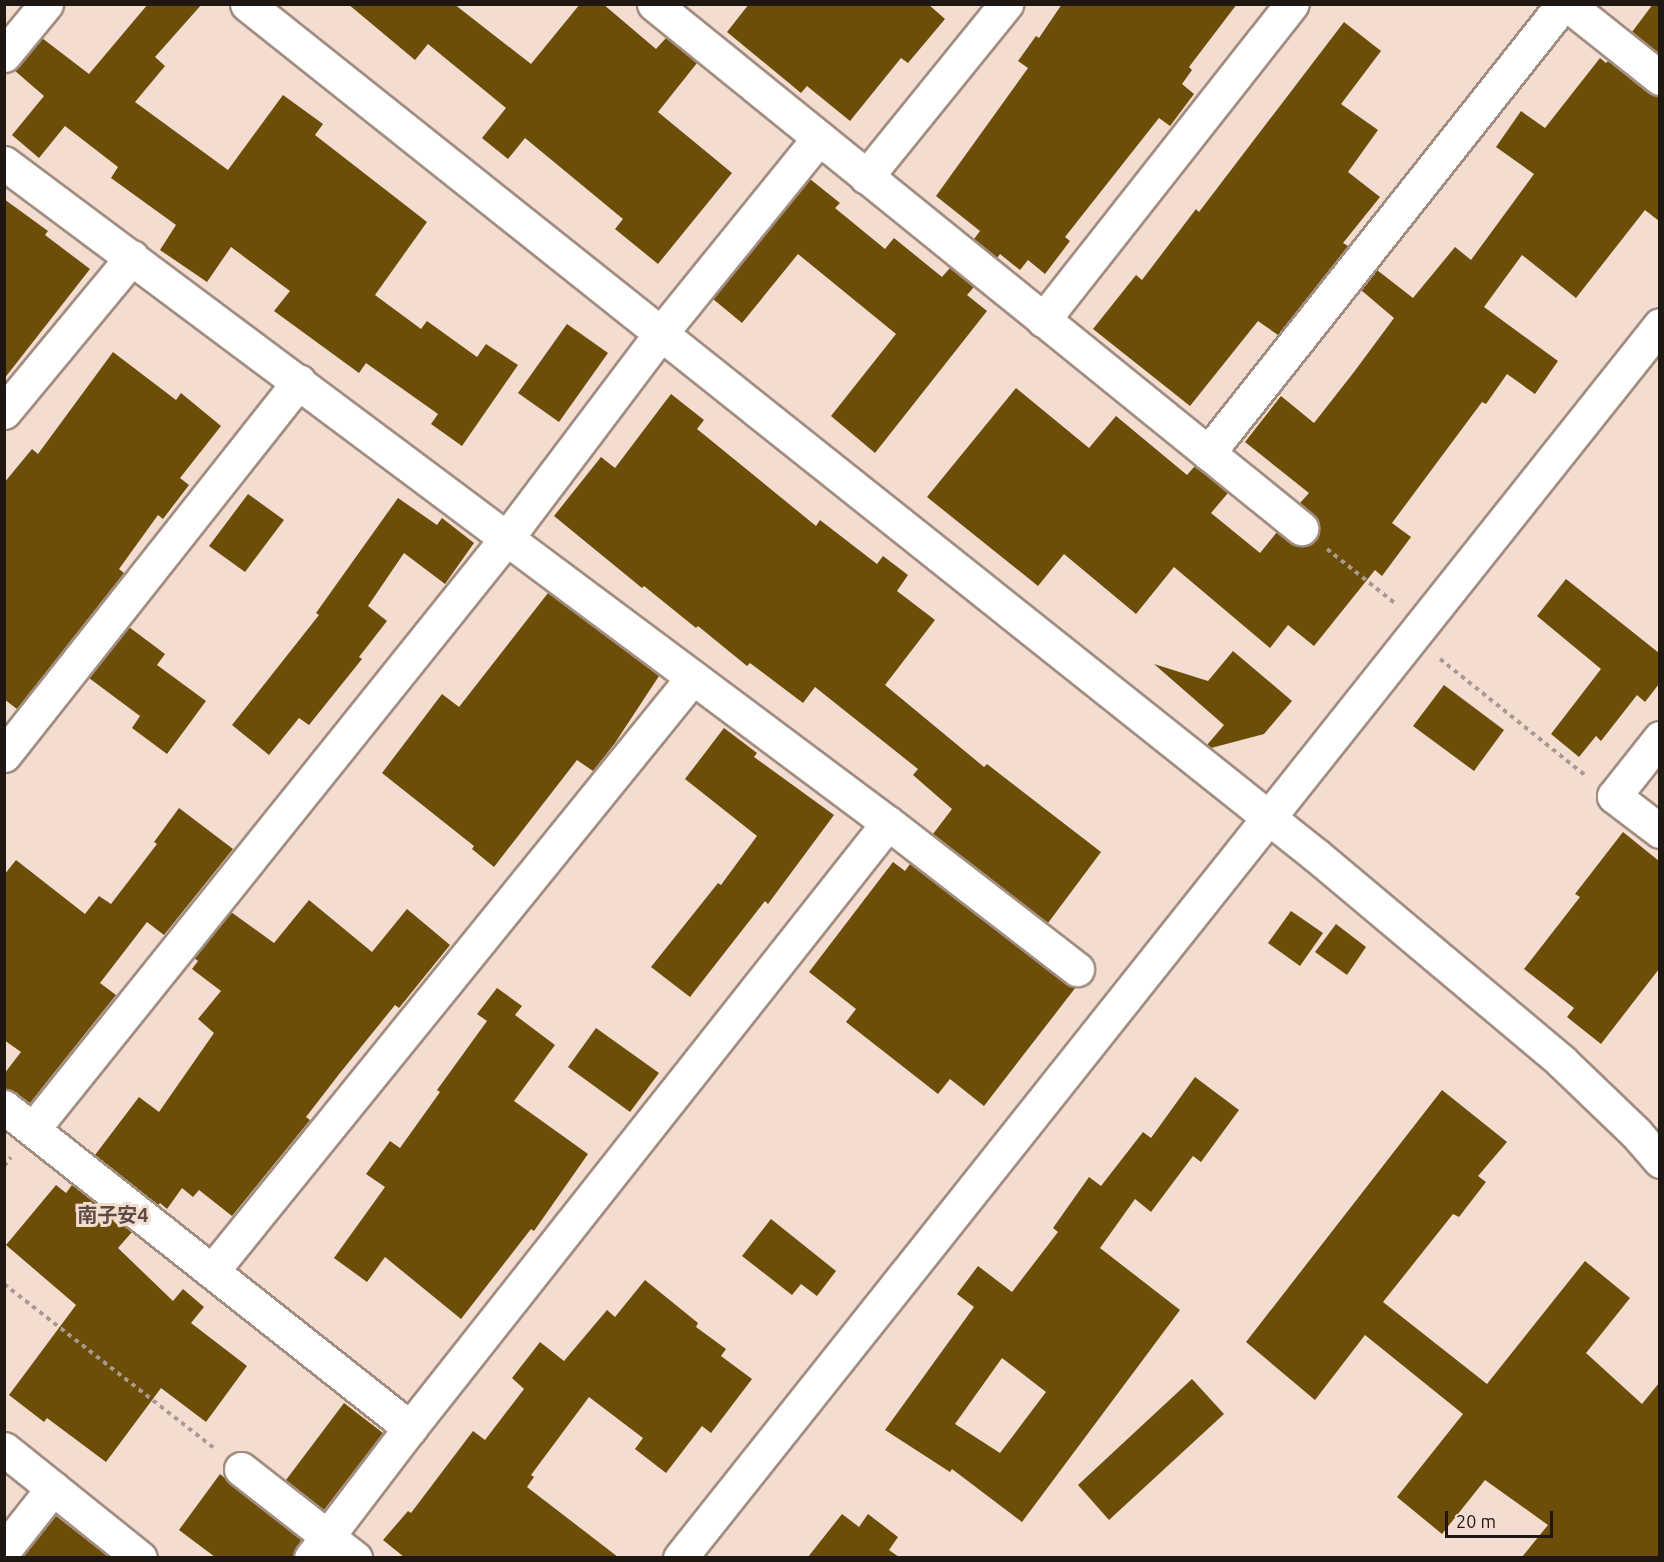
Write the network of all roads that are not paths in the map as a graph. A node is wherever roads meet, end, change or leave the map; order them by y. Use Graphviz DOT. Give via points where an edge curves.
graph roads {
  1 [pos="46,4"];
  2 [pos="247,4"];
  3 [pos="1006,4"];
  4 [pos="1293,4"];
  5 [pos="1565,4"];
  6 [pos="672,10"];
  7 [pos="4,55"];
  8 [pos="1659,78"];
  9 [pos="819,138"];
  10 [pos="4,163"];
  11 [pos="866,177"];
  12 [pos="132,257"];
  13 [pos="1043,320"];
  14 [pos="1659,325"];
  15 [pos="661,333"];
  16 [pos="299,382"];
  17 [pos="4,412"];
  18 [pos="1208,453"];
  19 [pos="1300,528"];
  20 [pos="506,539"];
  21 [pos="693,677"];
  22 [pos="1659,738"];
  23 [pos="4,755"];
  24 [pos="1267,817"];
  25 [pos="888,823"];
  26 [pos="1659,831"];
  27 [pos="1077,969"];
  28 [pos="4,1107"];
  29 [pos="33,1129"];
  30 [pos="1659,1161"];
  31 [pos="212,1270"];
  32 [pos="410,1428"];
  33 [pos="4,1449"];
  34 [pos="241,1469"];
  35 [pos="53,1488"];
  36 [pos="320,1547"];
  37 [pos="4,1550"];
  38 [pos="140,1557"];
  39 [pos="355,1557"];
  40 [pos="680,1557"];
  1 -- 7 [label="street"];
  2 -- 15 [label="street"];
  3 -- 11 [label="street"];
  4 -- 13 [label="street"];
  5 -- 8 [label="street"];
  5 -- 18 [label="street"];
  6 -- 9 [label="street"];
  9 -- 11 [label="street"];
  9 -- 15 [label="street"];
  10 -- 12 [label="street"];
  11 -- 13 [label="street"];
  12 -- 16 [label="street"];
  12 -- 17 [label="street"];
  13 -- 18 [label="street"];
  14 -- 24 [label="street"];
  15 -- 20 [label="street"];
  15 -- 24 [label="street"];
  16 -- 20 [label="street"];
  16 -- 23 [label="street"];
  18 -- 19 [label="street"];
  20 -- 21 [label="street"];
  20 -- 29 [label="street"];
  21 -- 25 [label="street"];
  21 -- 31 [label="street"];
  22 -- 26 [label="street" via="1614,796"];
  24 -- 30 [label="street" via="1561,1061 1636,1133"];
  24 -- 40 [label="street"];
  25 -- 27 [label="street"];
  25 -- 32 [label="street"];
  28 -- 29 [label="street"];
  29 -- 31 [label="street"];
  31 -- 32 [label="street"];
  32 -- 36 [label="street"];
  33 -- 35 [label="street"];
  34 -- 36 [label="street"];
  35 -- 37 [label="street"];
  35 -- 38 [label="street"];
  36 -- 39 [label="street"];
}
